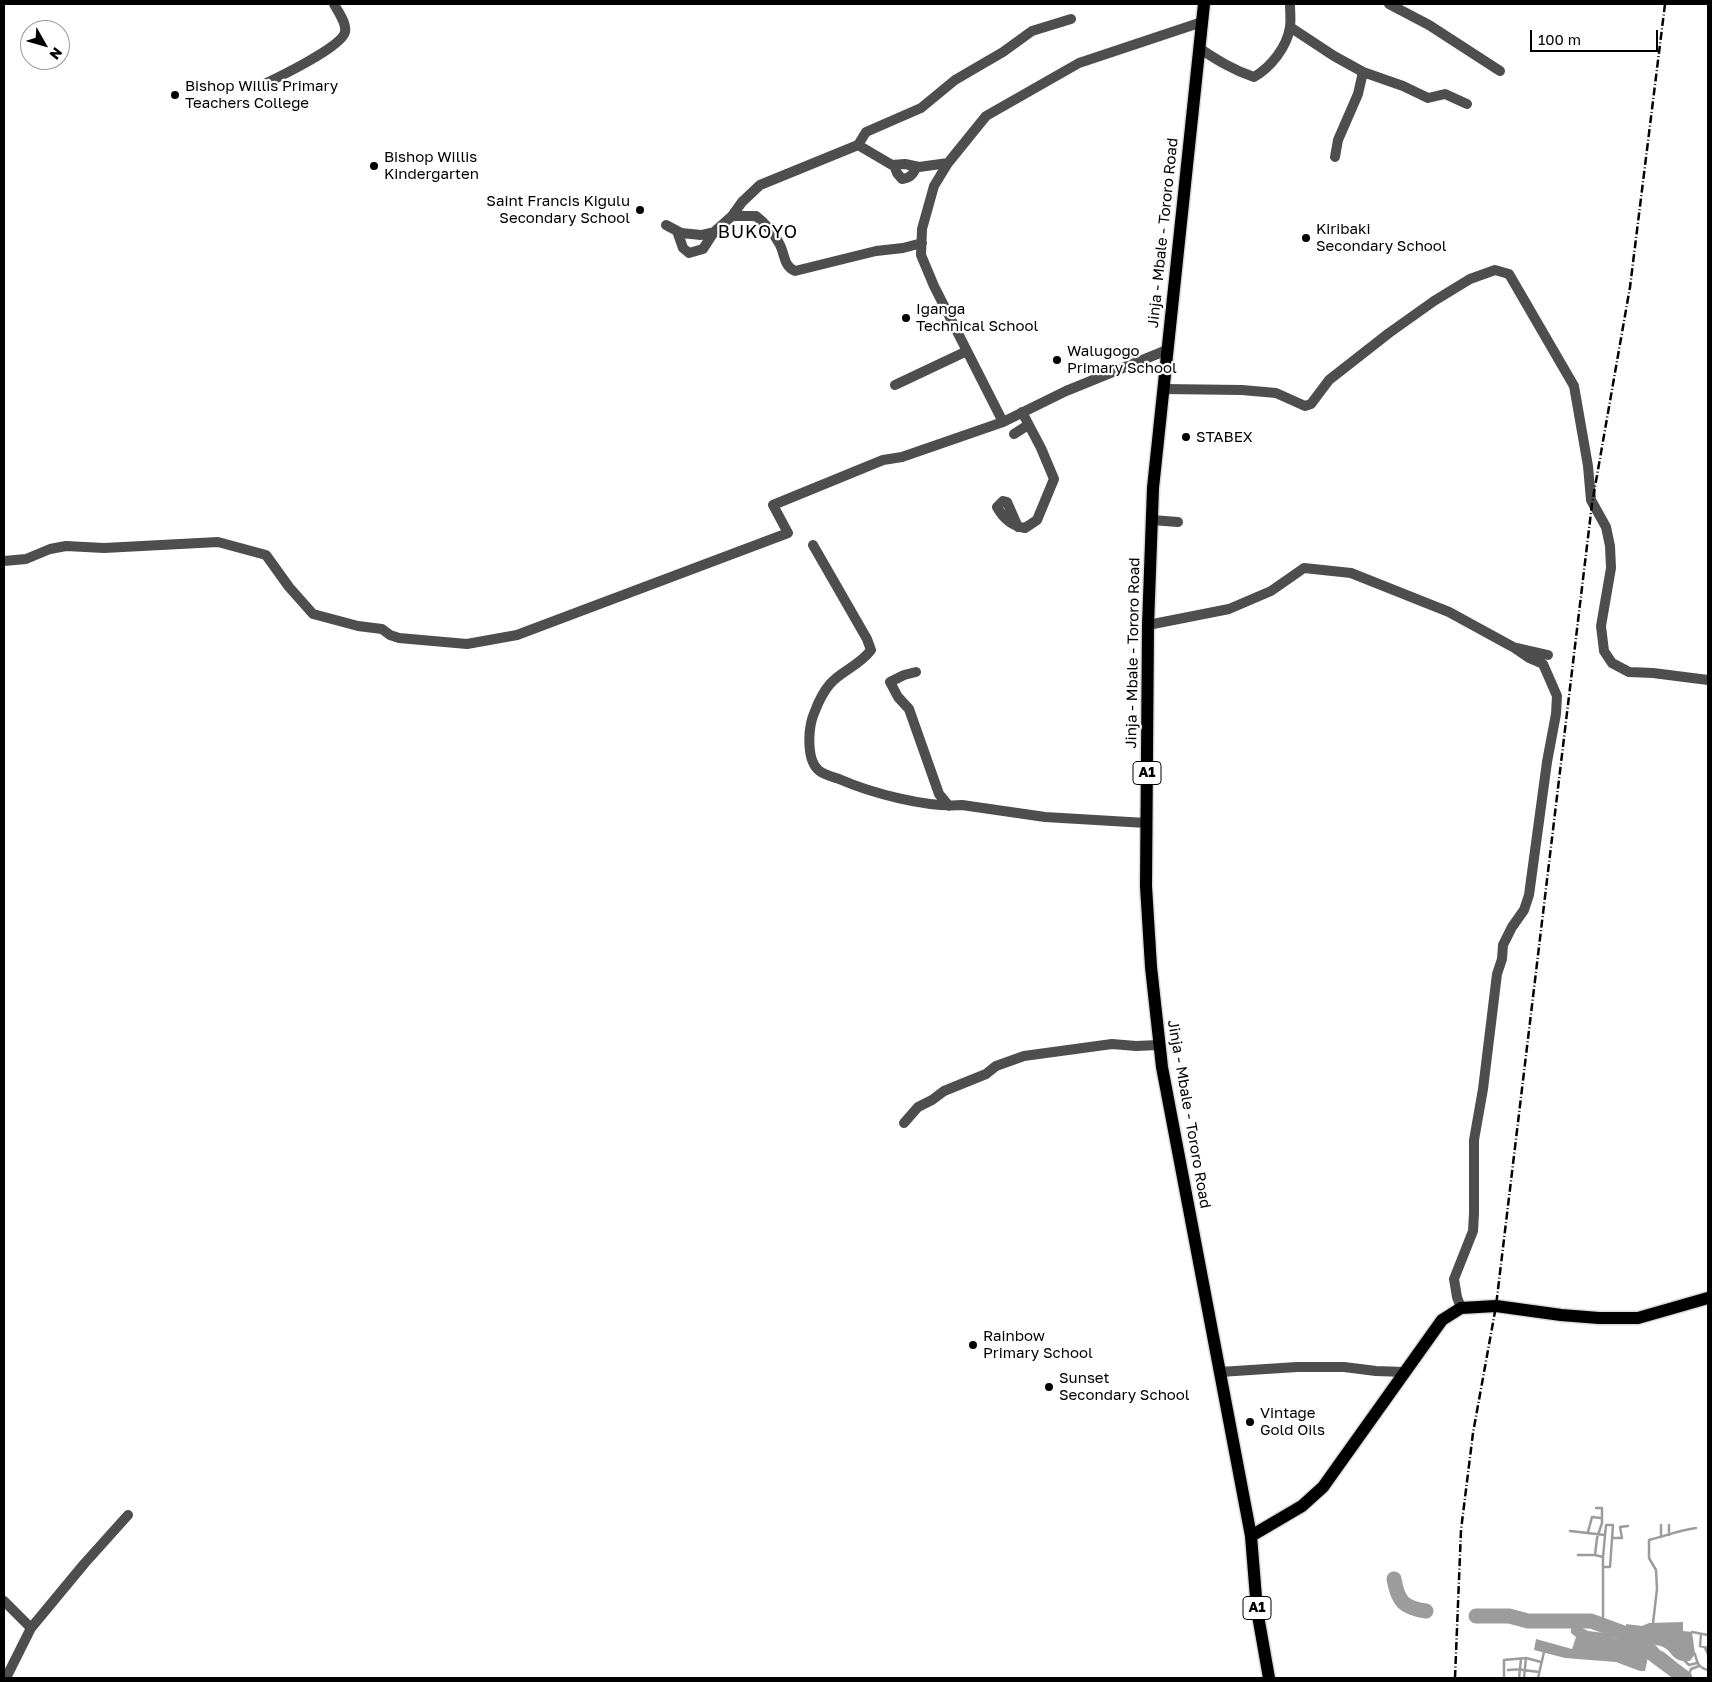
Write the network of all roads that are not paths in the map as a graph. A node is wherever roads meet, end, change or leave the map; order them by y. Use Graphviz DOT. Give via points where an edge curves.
graph roads {
  1 [pos="334,4"];
  2 [pos="1204,4"];
  3 [pos="1290,4"];
  4 [pos="1389,4"];
  5 [pos="1071,19"];
  6 [pos="1202,22"];
  7 [pos="1290,27"];
  8 [pos="1199,48"];
  9 [pos="1500,71"];
  10 [pos="1364,72"];
  11 [pos="260,86"];
  12 [pos="1467,104"];
  13 [pos="858,144"];
  14 [pos="1335,157"];
  15 [pos="948,163"];
  16 [pos="732,216"];
  17 [pos="666,225"];
  18 [pos="677,230"];
  19 [pos="714,232"];
  20 [pos="922,243"];
  21 [pos="1167,350"];
  22 [pos="967,351"];
  23 [pos="895,385"];
  24 [pos="1163,389"];
  25 [pos="1022,412"];
  26 [pos="1003,422"];
  27 [pos="1028,425"];
  28 [pos="1014,434"];
  29 [pos="1152,520"];
  30 [pos="1178,522"];
  31 [pos="1018,527"];
  32 [pos="813,545"];
  33 [pos="4,561"];
  34 [pos="1148,625"];
  35 [pos="1513,647"];
  36 [pos="1548,655"];
  37 [pos="916,672"];
  38 [pos="1708,680"];
  39 [pos="949,806"];
  40 [pos="1146,823"];
  41 [pos="1159,1044"];
  42 [pos="904,1123"];
  43 [pos="1708,1298"];
  44 [pos="1461,1308"];
  45 [pos="1220,1372"];
  46 [pos="1404,1372"];
  47 [pos="128,1516"];
  48 [pos="1252,1536"];
  49 [pos="4,1601"];
  50 [pos="31,1628"];
  51 [pos="6,1678"];
  52 [pos="1269,1678"];
  1 -- 11 [label="street" via="343,20 344,35 309,61"];
  2 -- 6 [label="main road, Jinja - Mbale - Tororo Road / A1"];
  3 -- 7 [label="street"];
  4 -- 9 [label="street" via="1429,25"];
  5 -- 13 [label="street" via="1032,31 955,80 921,108 866,132"];
  6 -- 8 [label="main road, Jinja - Mbale - Tororo Road / A1"];
  6 -- 15 [label="street" via="1079,63 986,116"];
  7 -- 8 [label="street" via="1278,53 1265,70 1254,77 1222,64"];
  7 -- 10 [label="street"];
  8 -- 21 [label="main road, Jinja - Mbale - Tororo Road / A1"];
  10 -- 12 [label="street" via="1428,98 1445,94"];
  10 -- 14 [label="street" via="1338,140"];
  13 -- 15 [label="street" via="894,165 916,167"];
  13 -- 16 [label="street" via="760,185"];
  15 -- 20 [label="street" via="934,186 922,229"];
  16 -- 19 [label="street"];
  16 -- 20 [label="street" via="756,216 768,226 790,269 795,270 876,250"];
  17 -- 18 [label="street"];
  18 -- 19 [label="street" via="701,235"];
  18 -- 19 [label="street" via="683,248 689,253 703,249"];
  20 -- 22 [label="street" via="921,255"];
  21 -- 24 [label="main road, Jinja - Mbale - Tororo Road / A1"];
  21 -- 25 [label="street"];
  22 -- 23 [label="street"];
  22 -- 26 [label="street"];
  24 -- 29 [label="main road, Jinja - Mbale - Tororo Road / A1"];
  24 -- 38 [label="street" via="1276,393 1305,406 1311,404 1329,380 1434,301 1470,279 1495,270 1509,274 1574,386 1591,500 1606,528 1610,546 1601,626 1604,651 1612,664 1629,672"];
  25 -- 26 [label="street"];
  25 -- 27 [label="street"];
  26 -- 33 [label="street" via="902,457 883,460 773,505 788,533 518,635 467,644 399,638 382,629 313,614 266,555 218,542 104,548 66,546 26,559"];
  27 -- 28 [label="street"];
  27 -- 31 [label="street" via="1054,479 1037,520 1025,528"];
  29 -- 30 [label="street"];
  29 -- 34 [label="main road, Jinja - Mbale - Tororo Road / A1"];
  32 -- 39 [label="street" via="871,650 863,660 830,684 814,711 808,734 812,758 820,772 855,786"];
  34 -- 35 [label="street" via="1228,609 1271,591 1304,568 1360,576 1450,612"];
  34 -- 40 [label="main road, Jinja - Mbale - Tororo Road / A1"];
  35 -- 36 [label="street"];
  35 -- 44 [label="street" via="1543,664 1557,696 1556,714 1546,762 1529,894 1524,910 1504,944 1498,974 1474,1140 1472,1231 1454,1279"];
  37 -- 39 [label="street" via="890,682 909,709 938,794"];
  39 -- 40 [label="street" via="1045,817"];
  40 -- 41 [label="main road, Jinja - Mbale - Tororo Road / A1" via="1146,886"];
  41 -- 42 [label="street" via="1112,1044 1024,1056 944,1091 918,1107"];
  41 -- 45 [label="main road, Jinja - Mbale - Tororo Road / A1"];
  43 -- 44 [label="main road" via="1638,1318 1561,1315 1496,1306"];
  44 -- 46 [label="main road" via="1442,1320"];
  45 -- 46 [label="street" via="1344,1366"];
  45 -- 48 [label="main road, Jinja - Mbale - Tororo Road / A1"];
  46 -- 48 [label="main road" via="1323,1487 1302,1506"];
  47 -- 50 [label="street"];
  48 -- 52 [label="main road, A1" via="1257,1610"];
  49 -- 50 [label="street"];
  50 -- 51 [label="street"];
}
